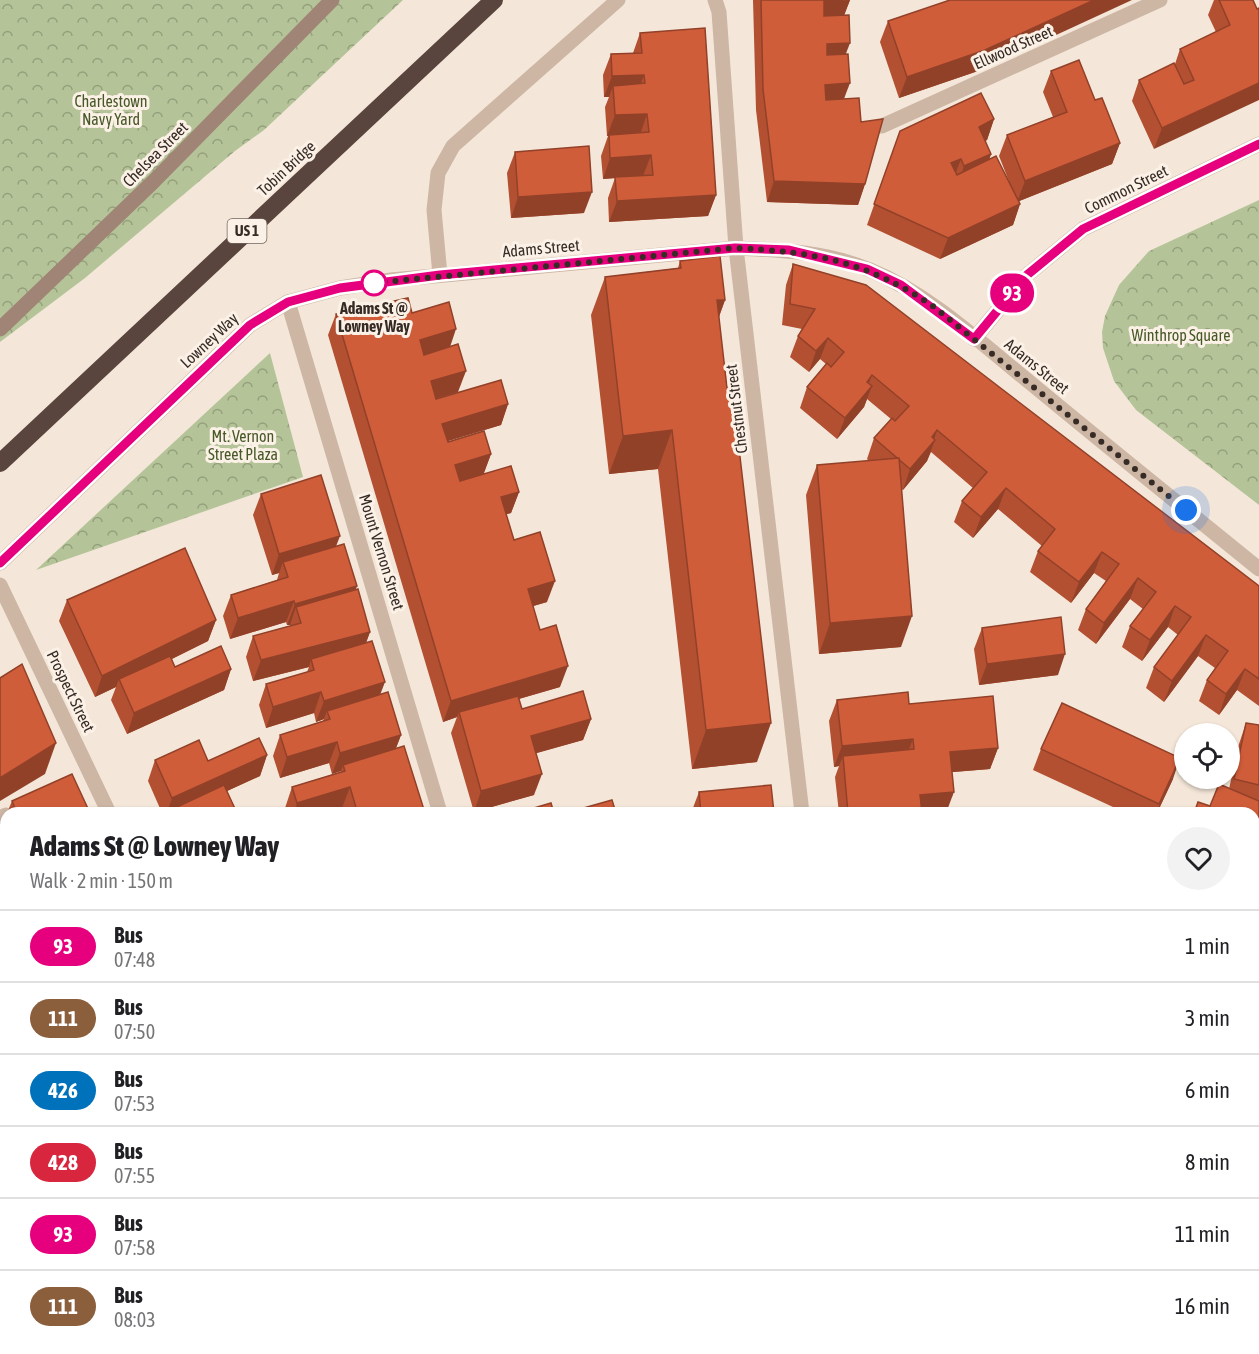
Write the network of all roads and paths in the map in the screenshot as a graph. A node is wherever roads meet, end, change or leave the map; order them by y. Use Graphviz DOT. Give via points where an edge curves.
graph roads {
  1 [pos="332,0"];
  2 [pos="477,0"];
  3 [pos="494,0"];
  4 [pos="618,0"];
  5 [pos="715,0"];
  6 [pos="1160,0"];
  7 [pos="882,126"];
  8 [pos="1259,144"];
  9 [pos="735,248"];
  10 [pos="440,275"];
  11 [pos="288,302"];
  12 [pos="0,329"];
  13 [pos="974,339"];
  14 [pos="0,457"];
  15 [pos="0,463"];
  16 [pos="0,563"];
  17 [pos="1259,569"];
  18 [pos="0,585"];
  19 [pos="105,807"];
  20 [pos="438,807"];
  21 [pos="801,807"];
  1 -- 12 [label="main road, Chelsea Street" via="154,181"];
  2 -- 14 [label="highway, Tobin Bridge / US 1"];
  3 -- 15 [label="highway, Tobin Bridge / US 1"];
  4 -- 10 [label="street" via="453,146 438,173 434,210"];
  5 -- 9 [label="street, Chestnut Street" via="719,12"];
  6 -- 7 [label="street, Ellwood Street"];
  8 -- 13 [label="street, Common Street" via="1083,229 1027,275"];
  9 -- 10 [label="street, Adams Street"];
  9 -- 13 [label="street, Adams Street" via="789,250 867,269 901,285"];
  9 -- 21 [label="street, Chestnut Street"];
  10 -- 11 [label="street, Lowney Way" via="340,288"];
  11 -- 16 [label="street, Lowney Way" via="250,325"];
  11 -- 20 [label="street, Mount Vernon Street"];
  13 -- 17 [label="street, Adams Street"];
  18 -- 19 [label="street, Prospect Street" via="83,771"];
}
